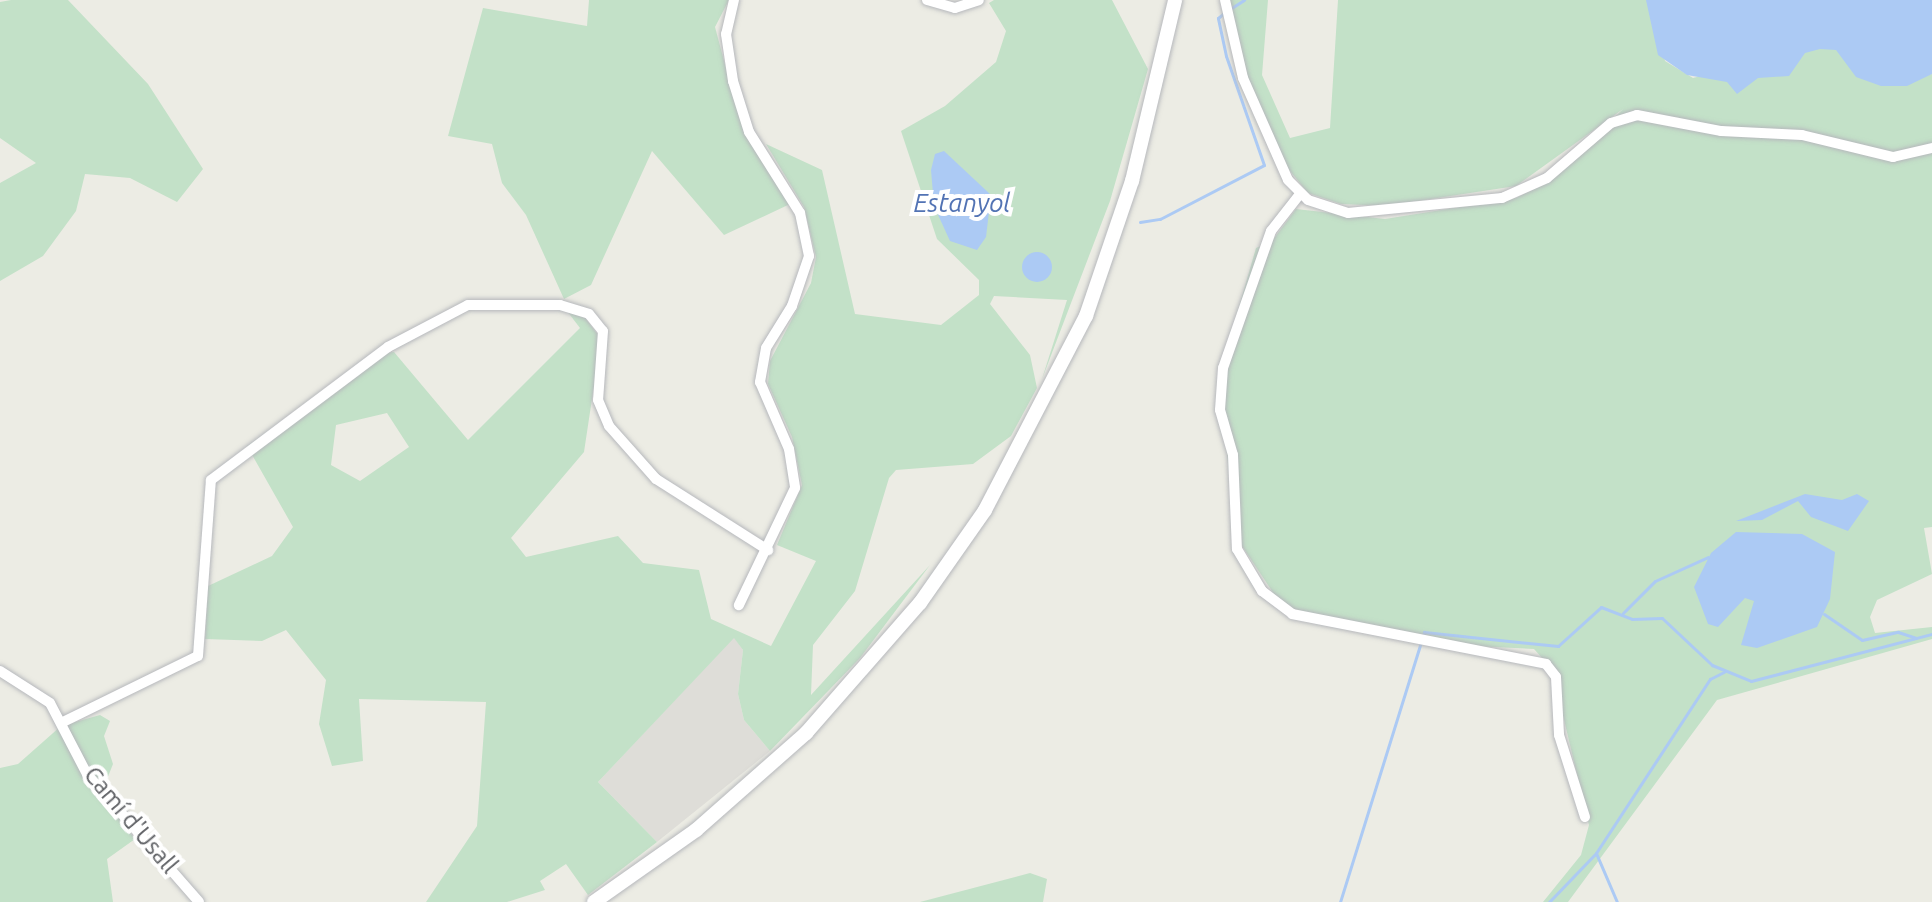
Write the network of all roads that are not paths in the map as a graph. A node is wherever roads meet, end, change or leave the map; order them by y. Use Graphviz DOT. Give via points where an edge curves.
graph roads {
  1 [pos="734,0"];
  2 [pos="927,0"];
  3 [pos="979,0"];
  4 [pos="1175,0"];
  5 [pos="1225,0"];
  6 [pos="1932,148"];
  7 [pos="1300,194"];
  8 [pos="768,550"];
  9 [pos="739,605"];
  10 [pos="0,671"];
  11 [pos="63,722"];
  12 [pos="1585,817"];
  13 [pos="199,902"];
  14 [pos="594,902"];
  1 -- 8 [label="street" via="726,34 733,81 749,132 800,213 809,256 761,364 765,400 795,472"];
  2 -- 3 [label="street" via="955,8"];
  4 -- 14 [label="main road" via="1132,181 1086,316 985,510 911,614 806,733 696,830"];
  5 -- 7 [label="street" via="1243,78"];
  6 -- 7 [label="street" via="1893,157 1802,135 1721,131 1637,115 1611,123 1547,178 1502,198 1365,214"];
  7 -- 12 [label="street" via="1271,231 1223,368 1220,410 1233,455 1237,549 1262,591 1292,614 1546,664 1556,677 1559,735"];
  8 -- 9 [label="street"];
  8 -- 11 [label="street" via="647,473 609,426 598,400 605,342 589,314 560,305 468,305 388,347 211,480 198,656"];
  10 -- 11 [label="street, Camí d'Usall" via="29,684"];
  11 -- 13 [label="street, Camí d'Usall" via="87,774"];
}
